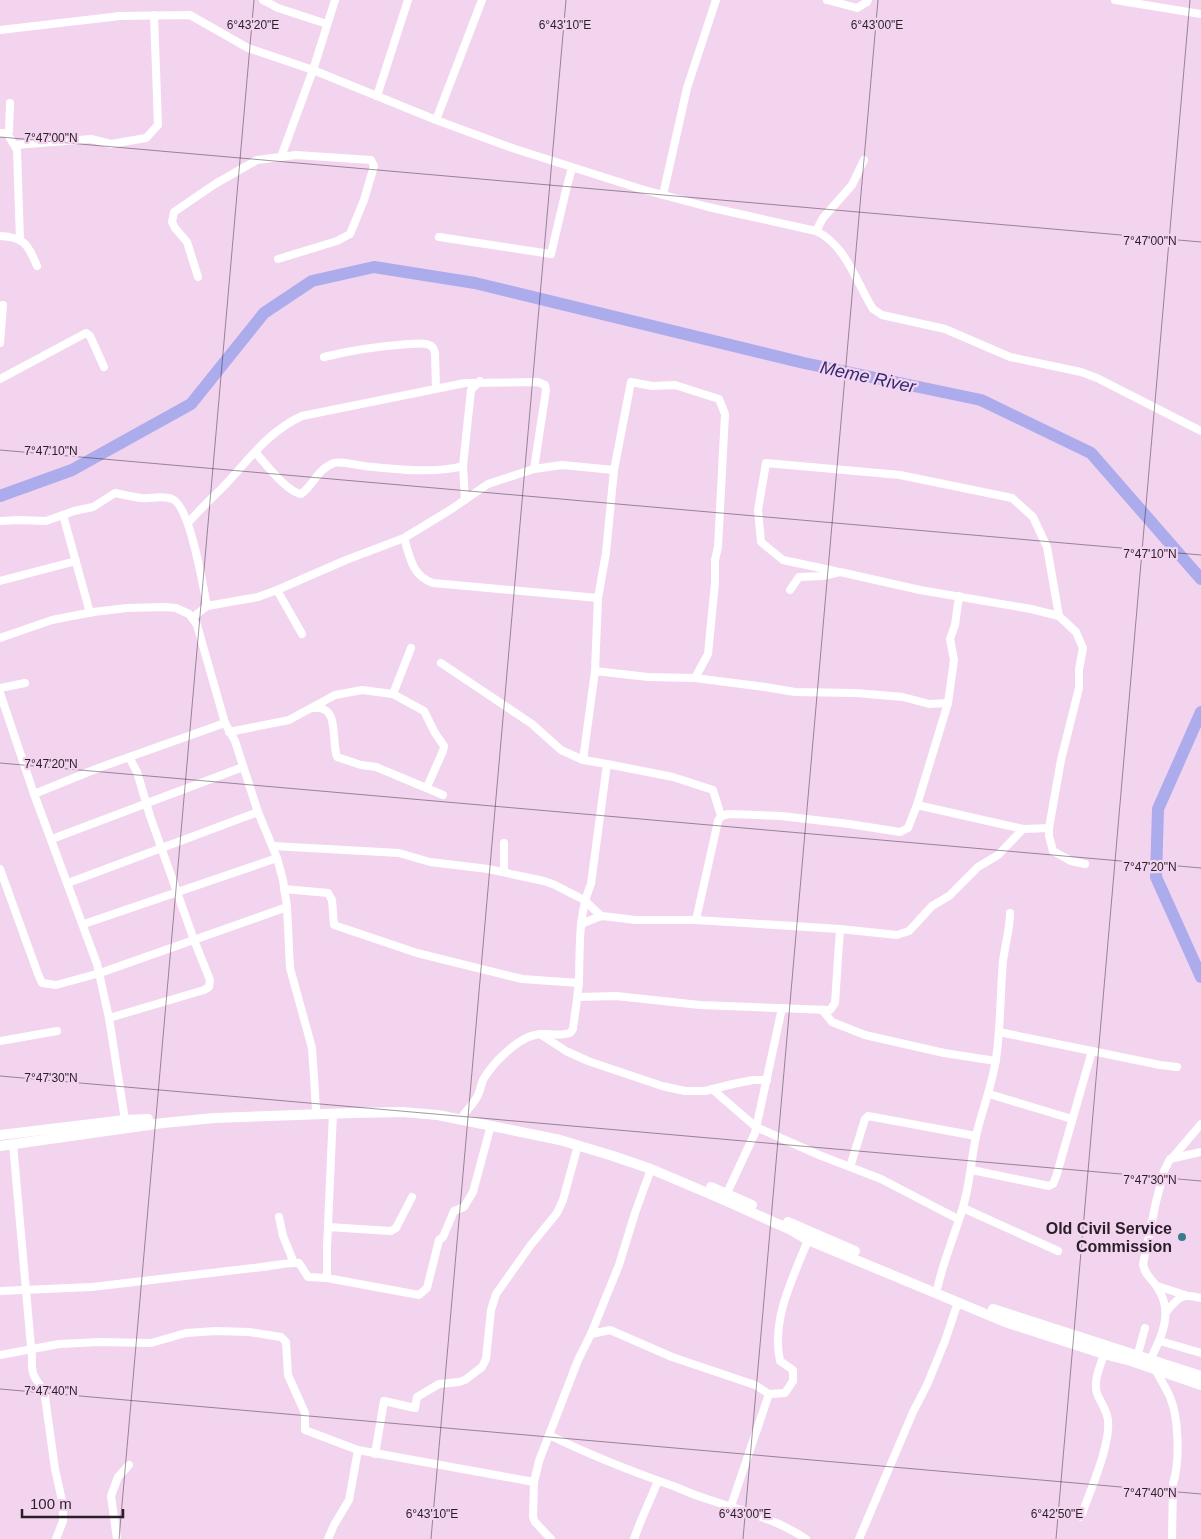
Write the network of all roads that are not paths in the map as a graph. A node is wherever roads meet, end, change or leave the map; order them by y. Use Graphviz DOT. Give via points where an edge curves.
graph roads {
  1 [pos="263,0"];
  2 [pos="335,0"];
  3 [pos="408,0"];
  4 [pos="482,0"];
  5 [pos="716,0"];
  6 [pos="827,0"];
  7 [pos="868,0"];
  8 [pos="1115,0"];
  9 [pos="1201,14"];
  10 [pos="154,15"];
  11 [pos="328,24"];
  12 [pos="0,30"];
  13 [pos="313,70"];
  14 [pos="377,96"];
  15 [pos="10,103"];
  16 [pos="436,120"];
  17 [pos="3,133"];
  18 [pos="15,145"];
  19 [pos="281,157"];
  20 [pos="864,160"];
  21 [pos="572,168"];
  22 [pos="663,195"];
  23 [pos="816,231"];
  24 [pos="0,236"];
  25 [pos="439,237"];
  26 [pos="20,240"];
  27 [pos="278,259"];
  28 [pos="38,266"];
  29 [pos="198,277"];
  30 [pos="3,305"];
  31 [pos="0,343"];
  32 [pos="324,357"];
  33 [pos="104,368"];
  34 [pos="0,379"];
  35 [pos="464,382"];
  36 [pos="480,382"];
  37 [pos="436,388"];
  38 [pos="471,390"];
  39 [pos="1198,430"];
  40 [pos="1201,437"];
  41 [pos="255,452"];
  42 [pos="463,466"];
  43 [pos="534,470"];
  44 [pos="614,470"];
  45 [pos="465,500"];
  46 [pos="63,515"];
  47 [pos="0,521"];
  48 [pos="188,523"];
  49 [pos="404,538"];
  50 [pos="76,562"];
  51 [pos="840,572"];
  52 [pos="0,581"];
  53 [pos="277,590"];
  54 [pos="790,590"];
  55 [pos="960,596"];
  56 [pos="598,598"];
  57 [pos="207,606"];
  58 [pos="90,613"];
  59 [pos="1059,616"];
  60 [pos="192,618"];
  61 [pos="302,634"];
  62 [pos="0,638"];
  63 [pos="411,648"];
  64 [pos="441,663"];
  65 [pos="595,671"];
  66 [pos="696,678"];
  67 [pos="25,683"];
  68 [pos="0,688"];
  69 [pos="0,693"];
  70 [pos="393,694"];
  71 [pos="948,703"];
  72 [pos="312,708"];
  73 [pos="225,723"];
  74 [pos="229,732"];
  75 [pos="129,757"];
  76 [pos="583,760"];
  77 [pos="607,764"];
  78 [pos="242,766"];
  79 [pos="427,787"];
  80 [pos="34,794"];
  81 [pos="444,795"];
  82 [pos="146,803"];
  83 [pos="917,805"];
  84 [pos="258,812"];
  85 [pos="720,816"];
  86 [pos="1049,828"];
  87 [pos="1023,829"];
  88 [pos="52,839"];
  89 [pos="504,843"];
  90 [pos="273,846"];
  91 [pos="162,847"];
  92 [pos="277,858"];
  93 [pos="1085,864"];
  94 [pos="0,868"];
  95 [pos="504,872"];
  96 [pos="68,884"];
  97 [pos="284,889"];
  98 [pos="177,891"];
  99 [pos="584,900"];
  100 [pos="286,908"];
  101 [pos="1010,913"];
  102 [pos="601,916"];
  103 [pos="696,920"];
  104 [pos="84,924"];
  105 [pos="581,924"];
  106 [pos="840,929"];
  107 [pos="194,940"];
  108 [pos="100,973"];
  109 [pos="579,983"];
  110 [pos="578,997"];
  111 [pos="782,1008"];
  112 [pos="823,1011"];
  113 [pos="109,1018"];
  114 [pos="57,1031"];
  115 [pos="999,1032"];
  116 [pos="539,1034"];
  117 [pos="0,1041"];
  118 [pos="1092,1051"];
  119 [pos="996,1061"];
  120 [pos="1178,1067"];
  121 [pos="767,1080"];
  122 [pos="712,1089"];
  123 [pos="989,1094"];
  124 [pos="316,1109"];
  125 [pos="333,1114"];
  126 [pos="464,1114"];
  127 [pos="1072,1119"];
  128 [pos="127,1124"];
  129 [pos="1201,1124"];
  130 [pos="491,1125"];
  131 [pos="756,1127"];
  132 [pos="0,1135"];
  133 [pos="976,1136"];
  134 [pos="13,1144"];
  135 [pos="578,1145"];
  136 [pos="0,1146"];
  137 [pos="1201,1152"];
  138 [pos="1174,1158"];
  139 [pos="850,1167"];
  140 [pos="651,1170"];
  141 [pos="972,1170"];
  142 [pos="727,1193"];
  143 [pos="412,1197"];
  144 [pos="963,1208"];
  145 [pos="279,1217"];
  146 [pos="958,1219"];
  147 [pos="328,1227"];
  148 [pos="808,1240"];
  149 [pos="1058,1251"];
  150 [pos="294,1263"];
  151 [pos="327,1278"];
  152 [pos="938,1286"];
  153 [pos="1157,1286"];
  154 [pos="26,1290"];
  155 [pos="0,1291"];
  156 [pos="1185,1295"];
  157 [pos="1201,1298"];
  158 [pos="958,1302"];
  159 [pos="1166,1312"];
  160 [pos="1146,1328"];
  161 [pos="591,1334"];
  162 [pos="1160,1341"];
  163 [pos="31,1348"];
  164 [pos="1201,1353"];
  165 [pos="1104,1354"];
  166 [pos="0,1355"];
  167 [pos="1136,1356"];
  168 [pos="1152,1364"];
  169 [pos="1201,1376"];
  170 [pos="1201,1385"];
  171 [pos="770,1394"];
  172 [pos="549,1435"];
  173 [pos="358,1450"];
  174 [pos="375,1454"];
  175 [pos="129,1465"];
  176 [pos="658,1481"];
  177 [pos="534,1482"];
  178 [pos="731,1506"];
  179 [pos="1081,1517"];
  180 [pos="56,1539"];
  181 [pos="117,1539"];
  182 [pos="328,1539"];
  183 [pos="551,1539"];
  184 [pos="634,1539"];
  185 [pos="806,1539"];
  186 [pos="859,1539"];
  187 [pos="1172,1539"];
  1 -- 11 [label="street"];
  2 -- 11 [label="street"];
  3 -- 14 [label="street"];
  4 -- 16 [label="street"];
  5 -- 22 [label="street" via="686,88"];
  6 -- 7 [label="street" via="857,8"];
  8 -- 9 [label="street"];
  10 -- 12 [label="street"];
  10 -- 13 [label="street" via="190,16 248,48"];
  10 -- 18 [label="street" via="158,126 146,138 111,144 91,139"];
  11 -- 13 [label="street"];
  13 -- 14 [label="street"];
  13 -- 19 [label="street"];
  14 -- 16 [label="street"];
  15 -- 17 [label="street" via="10,127"];
  16 -- 21 [label="street"];
  17 -- 18 [label="street"];
  18 -- 26 [label="street"];
  19 -- 27 [label="street" via="371,160 374,166 350,234"];
  19 -- 29 [label="street" via="257,160 174,212 172,222 187,242"];
  20 -- 23 [label="street" via="852,185"];
  21 -- 22 [label="street"];
  21 -- 25 [label="street" via="551,254"];
  22 -- 23 [label="street"];
  23 -- 39 [label="street" via="838,247 873,309 882,315 945,329 1010,357 1081,372"];
  24 -- 26 [label="street"];
  26 -- 28 [label="street" via="30,250"];
  30 -- 31 [label="street"];
  32 -- 37 [label="street" via="386,345 431,345 434,349"];
  33 -- 34 [label="street" via="86,333"];
  35 -- 36 [label="street"];
  35 -- 37 [label="street"];
  35 -- 38 [label="street"];
  36 -- 38 [label="street"];
  36 -- 43 [label="street" via="538,382 545,386"];
  37 -- 41 [label="street" via="302,416 272,434"];
  38 -- 42 [label="street"];
  39 -- 40 [label="street"];
  41 -- 42 [label="street" via="284,484 294,493 301,494 320,471 335,463 430,470"];
  41 -- 48 [label="street"];
  42 -- 45 [label="street"];
  43 -- 44 [label="street" via="562,465"];
  43 -- 45 [label="street" via="488,484"];
  44 -- 56 [label="street"];
  44 -- 66 [label="street" via="631,382 652,386 675,385 719,399 725,414 718,547 708,654"];
  45 -- 49 [label="street"];
  46 -- 47 [label="street" via="46,522"];
  46 -- 48 [label="street" via="93,507 115,493 174,499"];
  46 -- 50 [label="street"];
  48 -- 57 [label="street"];
  49 -- 53 [label="street"];
  49 -- 56 [label="street" via="416,572 420,578 433,583"];
  50 -- 52 [label="street"];
  50 -- 58 [label="street"];
  51 -- 54 [label="street" via="799,577"];
  51 -- 55 [label="street"];
  51 -- 59 [label="street" via="783,560 761,542 758,510 766,463 900,475 1012,498 1033,517 1047,547"];
  53 -- 57 [label="street" via="258,597"];
  53 -- 61 [label="street"];
  55 -- 59 [label="street"];
  55 -- 71 [label="street" via="950,639 954,660"];
  56 -- 65 [label="street"];
  57 -- 60 [label="street"];
  58 -- 60 [label="street" via="164,607 176,608"];
  58 -- 62 [label="street" via="52,620"];
  59 -- 86 [label="street" via="1076,632 1083,648 1079,688 1061,760"];
  60 -- 73 [label="street" via="197,625"];
  63 -- 70 [label="street"];
  64 -- 76 [label="street" via="532,724 561,750"];
  65 -- 66 [label="street"];
  65 -- 76 [label="street"];
  66 -- 71 [label="street" via="795,692 903,696 929,704"];
  67 -- 68 [label="street"];
  69 -- 80 [label="street"];
  70 -- 72 [label="street" via="362,690 343,693"];
  70 -- 79 [label="street" via="424,711 444,746"];
  71 -- 83 [label="street"];
  72 -- 74 [label="street" via="289,720"];
  72 -- 79 [label="street" via="325,708 330,712 337,758 376,767"];
  73 -- 74 [label="street"];
  73 -- 75 [label="street"];
  74 -- 78 [label="street"];
  75 -- 80 [label="street"];
  75 -- 82 [label="street"];
  76 -- 77 [label="street"];
  77 -- 85 [label="street" via="673,777 713,790"];
  77 -- 99 [label="street" via="592,884"];
  78 -- 82 [label="street"];
  78 -- 84 [label="street"];
  79 -- 81 [label="street"];
  80 -- 88 [label="street"];
  82 -- 88 [label="street"];
  82 -- 91 [label="street"];
  83 -- 85 [label="street" via="908,828 900,832 781,816"];
  83 -- 87 [label="street"];
  84 -- 90 [label="street"];
  84 -- 91 [label="street"];
  85 -- 103 [label="street"];
  86 -- 87 [label="street"];
  86 -- 93 [label="street" via="1053,851"];
  87 -- 106 [label="street" via="998,855 978,867 949,896 932,906 909,931 897,935"];
  88 -- 96 [label="street"];
  89 -- 95 [label="street"];
  90 -- 92 [label="street"];
  90 -- 95 [label="street" via="399,853 430,862"];
  91 -- 96 [label="street"];
  91 -- 98 [label="street"];
  92 -- 97 [label="street"];
  92 -- 98 [label="street"];
  94 -- 108 [label="street" via="42,983 56,985"];
  95 -- 99 [label="street" via="556,884"];
  96 -- 104 [label="street"];
  97 -- 100 [label="street"];
  97 -- 109 [label="street" via="328,893 332,900 334,925 417,953 522,979"];
  98 -- 104 [label="street"];
  98 -- 107 [label="street"];
  99 -- 102 [label="street"];
  99 -- 105 [label="street"];
  100 -- 107 [label="street"];
  100 -- 124 [label="street" via="290,968 312,1048"];
  101 -- 115 [label="street" via="1003,960"];
  102 -- 103 [label="street" via="636,920"];
  102 -- 105 [label="street"];
  103 -- 106 [label="street"];
  104 -- 108 [label="street"];
  105 -- 109 [label="street"];
  106 -- 112 [label="street" via="835,1003 830,1010"];
  107 -- 108 [label="street"];
  107 -- 113 [label="street" via="210,980 209,987"];
  108 -- 113 [label="street"];
  109 -- 110 [label="street"];
  110 -- 111 [label="street" via="616,996 700,1005"];
  110 -- 116 [label="street" via="570,1033"];
  111 -- 112 [label="street"];
  111 -- 121 [label="street"];
  112 -- 119 [label="street" via="832,1022 865,1034 944,1053"];
  113 -- 128 [label="street"];
  114 -- 117 [label="street"];
  115 -- 118 [label="street"];
  115 -- 119 [label="street"];
  116 -- 122 [label="street" via="588,1061 662,1086 684,1091"];
  116 -- 126 [label="street" via="512,1046 484,1080"];
  118 -- 120 [label="street"];
  118 -- 127 [label="street"];
  119 -- 123 [label="street"];
  121 -- 122 [label="street"];
  121 -- 131 [label="street"];
  122 -- 131 [label="street"];
  123 -- 127 [label="street"];
  123 -- 133 [label="street"];
  124 -- 126 [label="main road" via="399,1109"];
  124 -- 128 [label="main road" via="212,1114"];
  125 -- 128 [label="main road"];
  125 -- 130 [label="main road" via="402,1112"];
  125 -- 147 [label="street"];
  126 -- 142 [label="main road" via="586,1141 656,1164"];
  127 -- 141 [label="street" via="1053,1184 1049,1186"];
  128 -- 132 [label="main road"];
  128 -- 134 [label="main road"];
  129 -- 138 [label="street"];
  130 -- 135 [label="main road"];
  130 -- 151 [label="street" via="473,1192 464,1207 454,1211 439,1240 424,1292 419,1295"];
  131 -- 139 [label="street"];
  131 -- 142 [label="street"];
  133 -- 139 [label="street" via="868,1116"];
  133 -- 141 [label="street"];
  134 -- 136 [label="main road"];
  134 -- 154 [label="street"];
  135 -- 140 [label="main road"];
  135 -- 174 [label="street" via="557,1213 496,1294 482,1368 459,1382 433,1387 417,1397 415,1408 384,1401"];
  137 -- 138 [label="street"];
  138 -- 153 [label="street" via="1167,1163 1160,1187 1144,1264 1144,1271"];
  139 -- 146 [label="street" via="881,1179"];
  140 -- 148 [label="main road"];
  140 -- 161 [label="street" via="619,1265"];
  141 -- 144 [label="street"];
  142 -- 152 [label="main road"];
  143 -- 147 [label="street" via="392,1231"];
  144 -- 146 [label="street"];
  144 -- 149 [label="street"];
  145 -- 150 [label="street"];
  146 -- 152 [label="street"];
  147 -- 151 [label="street"];
  148 -- 158 [label="main road"];
  148 -- 171 [label="street" via="782,1304 777,1346 780,1361 792,1370 793,1381 785,1393"];
  150 -- 151 [label="street" via="299,1263 308,1277"];
  150 -- 154 [label="street" via="92,1287"];
  152 -- 167 [label="main road" via="1003,1314"];
  153 -- 156 [label="street"];
  153 -- 159 [label="street" via="1165,1301"];
  154 -- 155 [label="street"];
  154 -- 163 [label="street"];
  156 -- 157 [label="street"];
  156 -- 159 [label="street"];
  158 -- 165 [label="main road" via="1005,1322"];
  158 -- 186 [label="street" via="927,1385"];
  159 -- 162 [label="street"];
  160 -- 167 [label="street"];
  161 -- 171 [label="street" via="610,1330"];
  161 -- 172 [label="street"];
  162 -- 164 [label="street"];
  162 -- 168 [label="street"];
  163 -- 166 [label="street"];
  163 -- 173 [label="street" via="80,1343 151,1343 186,1333 216,1331 281,1337 286,1342 288,1375 304,1413 305,1430"];
  163 -- 180 [label="street" via="31,1371 44,1390 63,1505"];
  165 -- 168 [label="main road"];
  165 -- 179 [label="street" via="1096,1388 1105,1407 1108,1430"];
  167 -- 168 [label="main road"];
  168 -- 169 [label="main road"];
  168 -- 170 [label="main road"];
  168 -- 187 [label="street" via="1171,1398 1175,1416 1177,1458"];
  171 -- 178 [label="street"];
  172 -- 176 [label="street"];
  172 -- 177 [label="street"];
  173 -- 174 [label="street"];
  173 -- 182 [label="street" via="349,1500"];
  174 -- 177 [label="street"];
  175 -- 181 [label="street" via="118,1477 110,1496"];
  176 -- 178 [label="street"];
  176 -- 184 [label="street"];
  177 -- 183 [label="street" via="533,1517"];
  178 -- 185 [label="street" via="766,1518"];
}
